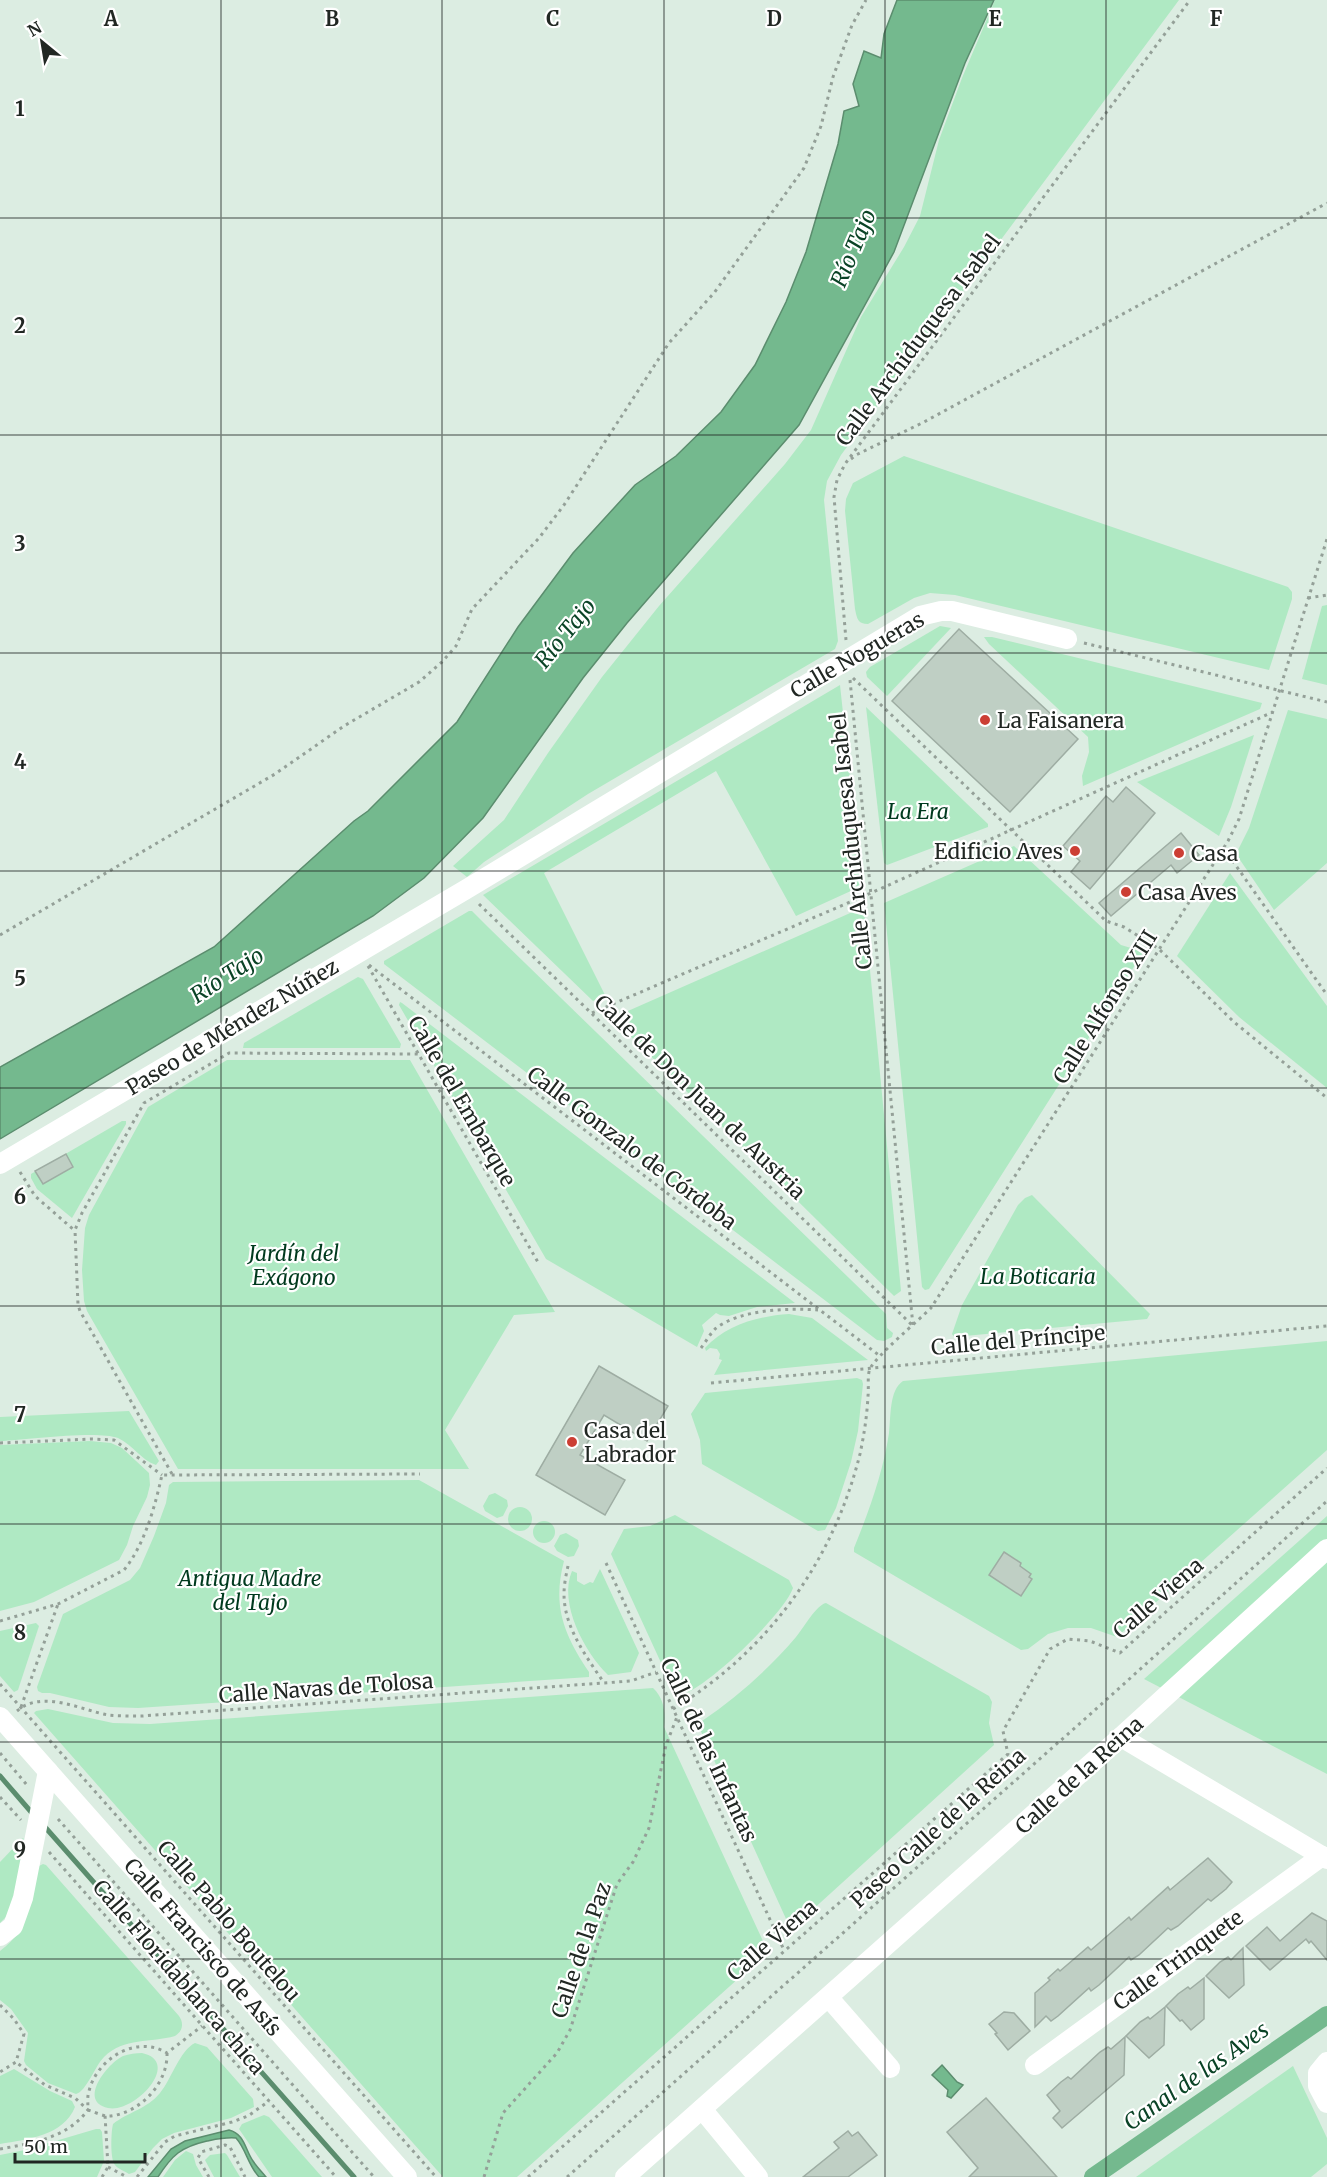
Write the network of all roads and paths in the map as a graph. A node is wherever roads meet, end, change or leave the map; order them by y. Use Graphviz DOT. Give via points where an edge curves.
graph roads {
  1 [pos="866,0"];
  2 [pos="1190,0"];
  3 [pos="1327,203"];
  4 [pos="845,464"];
  5 [pos="1327,539"];
  6 [pos="1327,595"];
  7 [pos="1308,598"];
  8 [pos="1067,639"];
  9 [pos="849,667"];
  10 [pos="1280,690"];
  11 [pos="1327,702"];
  12 [pos="1273,712"];
  13 [pos="1011,830"];
  14 [pos="1222,850"];
  15 [pos="465,890"];
  16 [pos="871,893"];
  17 [pos="0,935"];
  18 [pos="1159,949"];
  19 [pos="366,963"];
  20 [pos="1327,995"];
  21 [pos="592,1013"];
  22 [pos="418,1054"];
  23 [pos="1327,1098"];
  24 [pos="5,1161"];
  25 [pos="75,1230"];
  26 [pos="539,1264"];
  27 [pos="820,1310"];
  28 [pos="913,1326"];
  29 [pos="1327,1326"];
  30 [pos="701,1348"];
  31 [pos="880,1356"];
  32 [pos="869,1369"];
  33 [pos="711,1383"];
  34 [pos="0,1443"];
  35 [pos="1327,1468"];
  36 [pos="172,1474"];
  37 [pos="420,1474"];
  38 [pos="162,1475"];
  39 [pos="1327,1501"];
  40 [pos="1327,1549"];
  41 [pos="606,1563"];
  42 [pos="568,1566"];
  43 [pos="58,1604"];
  44 [pos="0,1621"];
  45 [pos="656,1672"];
  46 [pos="604,1683"];
  47 [pos="0,1684"];
  48 [pos="21,1707"];
  49 [pos="673,1709"];
  50 [pos="677,1717"];
  51 [pos="2,1719"];
  52 [pos="1121,1737"];
  53 [pos="0,1754"];
  54 [pos="48,1772"];
  55 [pos="0,1797"];
  56 [pos="42,1801"];
  57 [pos="35,1836"];
  58 [pos="1324,1857"];
  59 [pos="0,1936"];
  60 [pos="784,1950"];
  61 [pos="828,1998"];
  62 [pos="0,2005"];
  63 [pos="202,2026"];
  64 [pos="167,2053"];
  65 [pos="16,2062"];
  66 [pos="1327,2062"];
  67 [pos="1035,2065"];
  68 [pos="890,2068"];
  69 [pos="0,2072"];
  70 [pos="269,2101"];
  71 [pos="1327,2103"];
  72 [pos="702,2109"];
  73 [pos="88,2110"];
  74 [pos="105,2115"];
  75 [pos="0,2149"];
  76 [pos="108,2168"];
  77 [pos="102,2177"];
  78 [pos="127,2177"];
  79 [pos="137,2177"];
  80 [pos="208,2177"];
  81 [pos="245,2177"];
  82 [pos="336,2177"];
  83 [pos="374,2177"];
  84 [pos="407,2177"];
  85 [pos="436,2177"];
  86 [pos="484,2177"];
  87 [pos="528,2177"];
  88 [pos="567,2177"];
  89 [pos="625,2177"];
  90 [pos="758,2177"];
  1 -- 17 [label="path" via="852,25 804,168 714,293 669,343 564,505 472,609 456,646 442,662 420,682 344,726 275,774"];
  2 -- 4 [label="path, Calle Archiduquesa Isabel"];
  3 -- 4 [label="path"];
  4 -- 9 [label="path, Calle Archiduquesa Isabel" via="834,497"];
  5 -- 7 [label="path, Calle Alfonso XIII"];
  6 -- 7 [label="path"];
  7 -- 10 [label="path, Calle Alfonso XIII"];
  8 -- 9 [label="street, Calle Nogueras" via="941,610 920,616"];
  8 -- 10 [label="path"];
  9 -- 13 [label="path"];
  9 -- 15 [label="street, Calle Nogueras"];
  9 -- 16 [label="path, Calle Archiduquesa Isabel"];
  10 -- 11 [label="path"];
  10 -- 12 [label="path, Calle Alfonso XIII"];
  12 -- 13 [label="path"];
  12 -- 14 [label="path, Calle Alfonso XIII" via="1239,819"];
  13 -- 16 [label="path"];
  13 -- 18 [label="path" via="1106,921 1124,927"];
  14 -- 18 [label="path, Calle Alfonso XIII"];
  14 -- 20 [label="path"];
  15 -- 21 [label="path, Calle de Don Juan de Austria"];
  15 -- 24 [label="street, Paseo de Méndez Núñez"];
  16 -- 21 [label="path"];
  16 -- 28 [label="path, Calle Archiduquesa Isabel"];
  18 -- 23 [label="path" via="1234,1022"];
  18 -- 28 [label="path, Calle Alfonso XIII" via="931,1308"];
  19 -- 22 [label="path, Calle del Embarque"];
  19 -- 27 [label="path, Calle Gonzalo de Córdoba"];
  21 -- 28 [label="path, Calle de Don Juan de Austria"];
  22 -- 25 [label="path" via="229,1053 144,1103"];
  22 -- 26 [label="path, Calle del Embarque"];
  24 -- 25 [label="path" via="35,1196"];
  25 -- 36 [label="path" via="80,1311"];
  27 -- 30 [label="path" via="798,1308 741,1316 716,1329"];
  27 -- 31 [label="path, Calle Gonzalo de Córdoba"];
  28 -- 31 [label="path, Calle Alfonso XIII"];
  29 -- 32 [label="path, Calle del Príncipe"];
  31 -- 32 [label="path, Calle Alfonso XIII"];
  32 -- 33 [label="path, Calle del Príncipe"];
  32 -- 49 [label="path" via="865,1427 856,1468 838,1521 817,1564 794,1600 754,1647"];
  34 -- 38 [label="path" via="114,1440"];
  35 -- 60 [label="path, Calle Viena" via="1120,1653 1090,1641 1068,1640 1050,1649 1003,1731 1008,1754"];
  36 -- 37 [label="path"];
  36 -- 38 [label="path"];
  38 -- 43 [label="path" via="156,1501 131,1561 124,1569"];
  39 -- 88 [label="path, Paseo Calle de la Reina"];
  40 -- 52 [label="street, Calle de la Reina"];
  41 -- 45 [label="path, Calle de las Infantas"];
  42 -- 46 [label="path" via="564,1594 569,1621"];
  43 -- 44 [label="path"];
  43 -- 48 [label="path"];
  45 -- 46 [label="path, Calle Navas de Tolosa" via="631,1681"];
  45 -- 49 [label="path, Calle de las Infantas"];
  46 -- 48 [label="path, Calle Navas de Tolosa" via="141,1716 109,1715 44,1701"];
  47 -- 48 [label="path, Calle Pablo Boutelou"];
  48 -- 51 [label="path"];
  48 -- 85 [label="path, Calle Pablo Boutelou"];
  49 -- 50 [label="path, Calle de las Infantas"];
  50 -- 60 [label="path, Calle de las Infantas"];
  50 -- 86 [label="path, Calle de la Paz" via="666,1745 649,1828 617,1884 570,2030 557,2053 503,2113"];
  51 -- 54 [label="street, Calle Francisco de Asís"];
  52 -- 58 [label="street, Calle Trinquete"];
  52 -- 61 [label="street, Calle de la Reina"];
  53 -- 56 [label="path"];
  54 -- 56 [label="street"];
  54 -- 84 [label="street, Calle Francisco de Asís"];
  55 -- 57 [label="path, Calle Floridablanca chica"];
  56 -- 57 [label="street"];
  56 -- 83 [label="path"];
  57 -- 59 [label="street" via="16,1918 13,1926"];
  57 -- 63 [label="path, Calle Floridablanca chica"];
  58 -- 67 [label="street, Calle Trinquete"];
  60 -- 87 [label="path, Calle Viena"];
  61 -- 68 [label="street"];
  61 -- 72 [label="street, Calle de la Reina"];
  62 -- 65 [label="path" via="24,2034"];
  63 -- 64 [label="path"];
  63 -- 70 [label="path, Calle Floridablanca chica"];
  64 -- 73 [label="path" via="139,2047 109,2059 91,2084"];
  64 -- 74 [label="path" via="162,2079 148,2097 124,2112"];
  65 -- 69 [label="path"];
  65 -- 73 [label="path" via="45,2085 75,2098"];
  66 -- 71 [label="street" via="1318,2073 1318,2086"];
  70 -- 79 [label="path" via="248,2116 165,2142"];
  70 -- 82 [label="path, Calle Floridablanca chica"];
  72 -- 89 [label="street, Calle de la Reina"];
  72 -- 90 [label="street"];
  73 -- 74 [label="path"];
  73 -- 75 [label="path" via="63,2132"];
  74 -- 76 [label="path"];
  76 -- 77 [label="path"];
  76 -- 78 [label="path"];
  80 -- 81 [label="path" via="198,2158 201,2152 225,2145 230,2147"];
}
